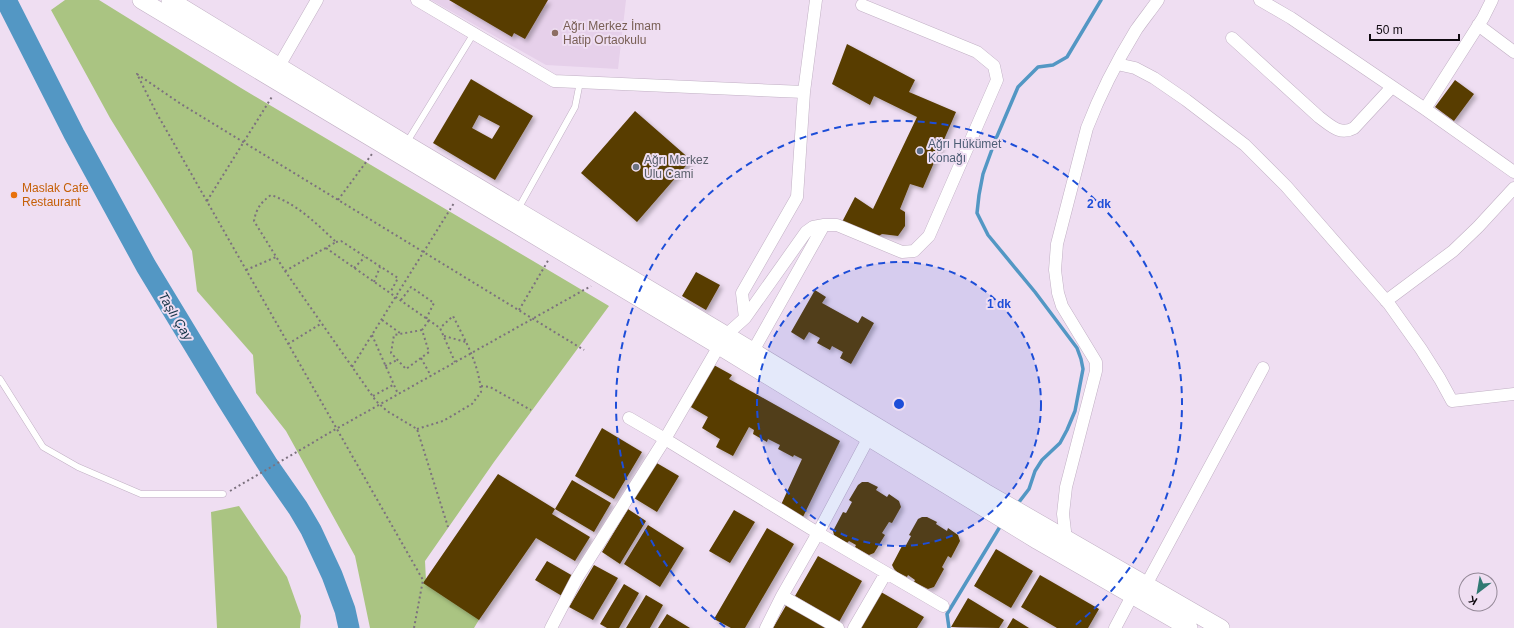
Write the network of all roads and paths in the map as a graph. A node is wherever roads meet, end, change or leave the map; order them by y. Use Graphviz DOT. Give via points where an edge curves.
graph roads {
  1 [pos="140,0"];
  2 [pos="170,0"];
  3 [pos="318,0"];
  4 [pos="417,0"];
  5 [pos="816,0"];
  6 [pos="1158,0"];
  7 [pos="1260,0"];
  8 [pos="1492,0"];
  9 [pos="862,5"];
  10 [pos="1478,25"];
  11 [pos="474,34"];
  12 [pos="1232,38"];
  13 [pos="1514,52"];
  14 [pos="1118,64"];
  15 [pos="279,66"];
  16 [pos="580,82"];
  17 [pos="280,83"];
  18 [pos="1392,87"];
  19 [pos="804,92"];
  20 [pos="1425,109"];
  21 [pos="244,142"];
  22 [pos="380,143"];
  23 [pos="406,144"];
  24 [pos="1514,172"];
  25 [pos="1514,188"];
  26 [pos="461,192"];
  27 [pos="338,200"];
  28 [pos="207,201"];
  29 [pos="517,210"];
  30 [pos="824,225"];
  31 [pos="336,242"];
  32 [pos="326,248"];
  33 [pos="555,248"];
  34 [pos="424,252"];
  35 [pos="276,257"];
  36 [pos="365,257"];
  37 [pos="380,267"];
  38 [pos="354,268"];
  39 [pos="246,270"];
  40 [pos="285,271"];
  41 [pos="606,278"];
  42 [pos="374,282"];
  43 [pos="390,293"];
  44 [pos="396,297"];
  45 [pos="401,300"];
  46 [pos="1386,301"];
  47 [pos="519,310"];
  48 [pos="533,318"];
  49 [pos="745,318"];
  50 [pos="428,319"];
  51 [pos="382,320"];
  52 [pos="322,323"];
  53 [pos="440,328"];
  54 [pos="422,330"];
  55 [pos="401,334"];
  56 [pos="372,336"];
  57 [pos="444,336"];
  58 [pos="723,340"];
  59 [pos="466,342"];
  60 [pos="288,344"];
  61 [pos="584,350"];
  62 [pos="753,351"];
  63 [pos="472,353"];
  64 [pos="421,358"];
  65 [pos="397,360"];
  66 [pos="455,362"];
  67 [pos="385,366"];
  68 [pos="352,367"];
  69 [pos="1263,368"];
  70 [pos="431,376"];
  71 [pos="0,379"];
  72 [pos="393,385"];
  73 [pos="481,386"];
  74 [pos="398,394"];
  75 [pos="1514,394"];
  76 [pos="373,396"];
  77 [pos="380,404"];
  78 [pos="532,410"];
  79 [pos="629,418"];
  80 [pos="336,429"];
  81 [pos="417,429"];
  82 [pos="869,437"];
  83 [pos="665,439"];
  84 [pos="232,490"];
  85 [pos="223,494"];
  86 [pos="983,499"];
  87 [pos="448,527"];
  88 [pos="818,534"];
  89 [pos="1043,535"];
  90 [pos="1066,540"];
  91 [pos="886,573"];
  92 [pos="1146,585"];
  93 [pos="782,596"];
  94 [pos="1132,596"];
  95 [pos="943,606"];
  96 [pos="414,628"];
  97 [pos="551,628"];
  98 [pos="766,628"];
  99 [pos="838,628"];
  100 [pos="854,628"];
  101 [pos="1115,628"];
  102 [pos="1189,628"];
  103 [pos="1221,628"];
  1 -- 17 [label="main road"];
  2 -- 15 [label="main road"];
  3 -- 15 [label="street"];
  4 -- 11 [label="street"];
  5 -- 19 [label="street"];
  6 -- 14 [label="street" via="1136,30"];
  7 -- 18 [label="street" via="1291,18"];
  8 -- 10 [label="street"];
  9 -- 30 [label="street" via="977,52 994,66 997,80 929,236 914,250 902,252 837,225"];
  10 -- 13 [label="street"];
  10 -- 20 [label="street"];
  11 -- 16 [label="street" via="554,81"];
  11 -- 23 [label="lane"];
  12 -- 18 [label="street" via="1319,117 1343,132 1354,128"];
  14 -- 46 [label="street" via="1135,68 1154,78 1244,145 1286,186"];
  14 -- 90 [label="street" via="1105,86 1087,128 1057,244 1055,270 1062,306 1096,362 1096,371 1066,487 1063,514"];
  15 -- 23 [label="main road"];
  16 -- 19 [label="street"];
  16 -- 29 [label="lane" via="575,106"];
  17 -- 21 [label="path"];
  17 -- 22 [label="main road"];
  18 -- 20 [label="street"];
  19 -- 49 [label="street" via="797,197 742,293"];
  20 -- 24 [label="street"];
  21 -- 27 [label="path"];
  21 -- 28 [label="path"];
  21 -- 28 [label="path" via="136,74"];
  22 -- 26 [label="main road"];
  22 -- 27 [label="path"];
  23 -- 29 [label="main road"];
  25 -- 46 [label="street" via="1453,251"];
  26 -- 33 [label="main road"];
  26 -- 34 [label="path"];
  27 -- 34 [label="path"];
  28 -- 39 [label="path"];
  29 -- 58 [label="main road"];
  30 -- 49 [label="street" via="806,232"];
  30 -- 62 [label="street"];
  31 -- 32 [label="path"];
  31 -- 35 [label="path" via="300,210 271,195 256,211 254,221"];
  31 -- 36 [label="path" via="341,241"];
  32 -- 38 [label="path"];
  32 -- 40 [label="path"];
  33 -- 41 [label="main road"];
  33 -- 47 [label="path"];
  34 -- 44 [label="path"];
  34 -- 47 [label="path"];
  35 -- 39 [label="path"];
  35 -- 40 [label="path"];
  36 -- 37 [label="path"];
  36 -- 38 [label="path"];
  37 -- 42 [label="path"];
  37 -- 43 [label="path" via="398,278"];
  38 -- 42 [label="path"];
  39 -- 60 [label="path"];
  40 -- 52 [label="path"];
  41 -- 48 [label="path"];
  41 -- 58 [label="main road"];
  42 -- 43 [label="path"];
  43 -- 44 [label="path"];
  44 -- 45 [label="path"];
  44 -- 51 [label="path"];
  45 -- 50 [label="path"];
  45 -- 50 [label="path" via="411,287 434,303"];
  46 -- 75 [label="street" via="1421,348 1452,401"];
  47 -- 48 [label="path"];
  48 -- 61 [label="path"];
  48 -- 63 [label="path"];
  49 -- 58 [label="street"];
  50 -- 53 [label="path"];
  50 -- 54 [label="path"];
  51 -- 55 [label="path"];
  51 -- 56 [label="path"];
  52 -- 60 [label="path"];
  52 -- 68 [label="path"];
  53 -- 57 [label="path"];
  53 -- 59 [label="path" via="453,316"];
  54 -- 55 [label="path"];
  54 -- 64 [label="path" via="429,352"];
  55 -- 65 [label="path" via="394,335 391,353"];
  56 -- 67 [label="path"];
  56 -- 68 [label="path"];
  57 -- 59 [label="path"];
  57 -- 66 [label="path"];
  58 -- 62 [label="main road"];
  58 -- 82 [label="main road"];
  58 -- 83 [label="street"];
  59 -- 63 [label="path"];
  60 -- 80 [label="path"];
  62 -- 86 [label="main road"];
  63 -- 66 [label="path"];
  63 -- 73 [label="path"];
  64 -- 65 [label="path" via="406,369"];
  64 -- 70 [label="path"];
  65 -- 67 [label="path"];
  66 -- 70 [label="path"];
  67 -- 72 [label="path"];
  68 -- 76 [label="path"];
  69 -- 92 [label="street"];
  70 -- 74 [label="path"];
  71 -- 85 [label="lane" via="43,447 78,466 141,494"];
  72 -- 74 [label="path"];
  72 -- 76 [label="path"];
  73 -- 78 [label="path" via="490,387"];
  73 -- 81 [label="path" via="481,392 472,404 443,421"];
  74 -- 77 [label="path"];
  76 -- 77 [label="path"];
  77 -- 80 [label="path"];
  77 -- 81 [label="path"];
  79 -- 83 [label="street"];
  80 -- 84 [label="path"];
  80 -- 96 [label="path" via="423,580"];
  81 -- 87 [label="path"];
  82 -- 86 [label="main road"];
  82 -- 88 [label="street"];
  83 -- 88 [label="street"];
  83 -- 97 [label="street" via="577,578"];
  86 -- 89 [label="main road"];
  88 -- 91 [label="street"];
  88 -- 93 [label="street"];
  89 -- 90 [label="main road"];
  89 -- 94 [label="main road"];
  90 -- 92 [label="main road"];
  91 -- 95 [label="street"];
  91 -- 100 [label="street"];
  92 -- 103 [label="main road"];
  93 -- 98 [label="street"];
  93 -- 99 [label="street"];
  94 -- 101 [label="street"];
  94 -- 102 [label="main road"];
}
